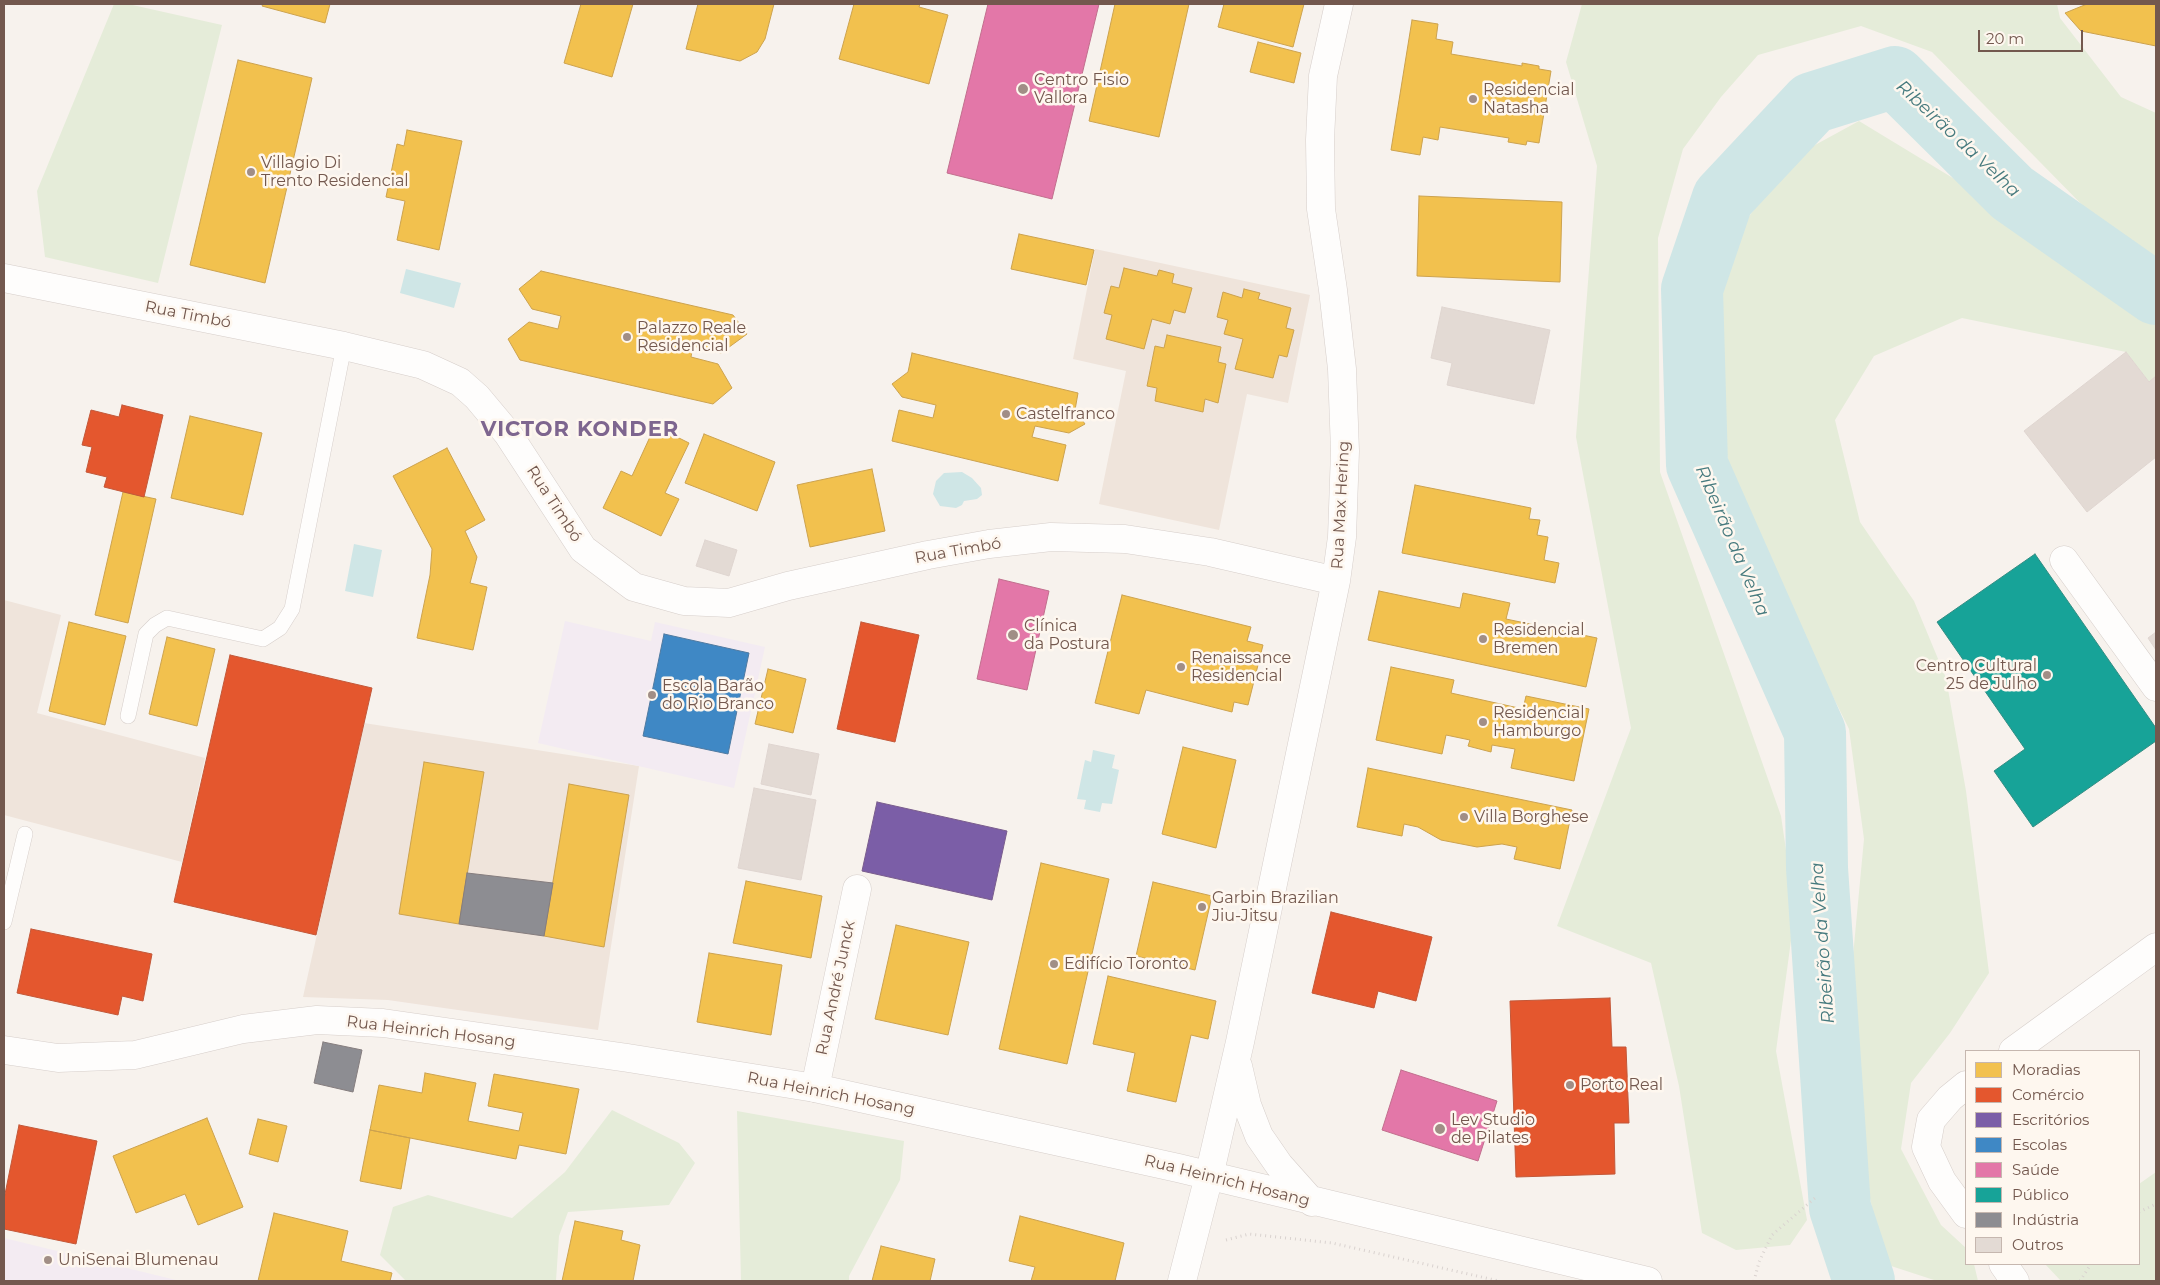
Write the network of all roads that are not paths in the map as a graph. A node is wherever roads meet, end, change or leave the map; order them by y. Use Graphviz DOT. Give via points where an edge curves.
graph roads {
  1 [pos="1339,4"];
  2 [pos="4,278"];
  3 [pos="344,346"];
  4 [pos="2064,560"];
  5 [pos="1336,581"];
  6 [pos="2156,687"];
  7 [pos="128,716"];
  8 [pos="24,834"];
  9 [pos="857,889"];
  10 [pos="4,922"];
  11 [pos="2156,946"];
  12 [pos="4,1050"];
  13 [pos="2013,1050"];
  14 [pos="1236,1059"];
  15 [pos="1965,1086"];
  16 [pos="815,1088"];
  17 [pos="1209,1176"];
  18 [pos="1312,1202"];
  19 [pos="1965,1213"];
  20 [pos="2004,1265"];
  21 [pos="1182,1281"];
  22 [pos="1648,1281"];
  23 [pos="2016,1281"];
  1 -- 5 [label="main road, Rua Max Hering" via="1323,76 1320,140 1321,209 1342,369 1345,450 1342,537"];
  2 -- 3 [label="main road, Rua Timbó"];
  3 -- 5 [label="main road, Rua Timbó" via="423,365 460,382 508,434 582,548 634,587 684,601 728,603 788,586 928,555 1050,537 1125,539 1172,546"];
  3 -- 7 [label="lane" via="292,610 280,628 263,639 167,618 155,624 146,634"];
  4 -- 6 [label="main road"];
  5 -- 14 [label="main road, Rua Max Hering"];
  8 -- 10 [label="lane"];
  9 -- 16 [label="main road, Rua André Junck"];
  11 -- 13 [label="main road"];
  12 -- 16 [label="main road, Rua Heinrich Hosang" via="58,1058 135,1055 243,1029 317,1020 392,1025"];
  14 -- 17 [label="main road, Rua Max Hering"];
  14 -- 18 [label="main road, Rua Max Hering" via="1247,1105 1259,1136 1279,1165"];
  15 -- 19 [label="main road" via="1932,1120 1926,1147 1942,1181"];
  16 -- 17 [label="main road, Rua Heinrich Hosang"];
  17 -- 18 [label="main road, Rua Heinrich Hosang"];
  17 -- 21 [label="main road, Rua Max Hering"];
  18 -- 22 [label="main road, Rua Heinrich Hosang"];
  20 -- 23 [label="main road"];
}
